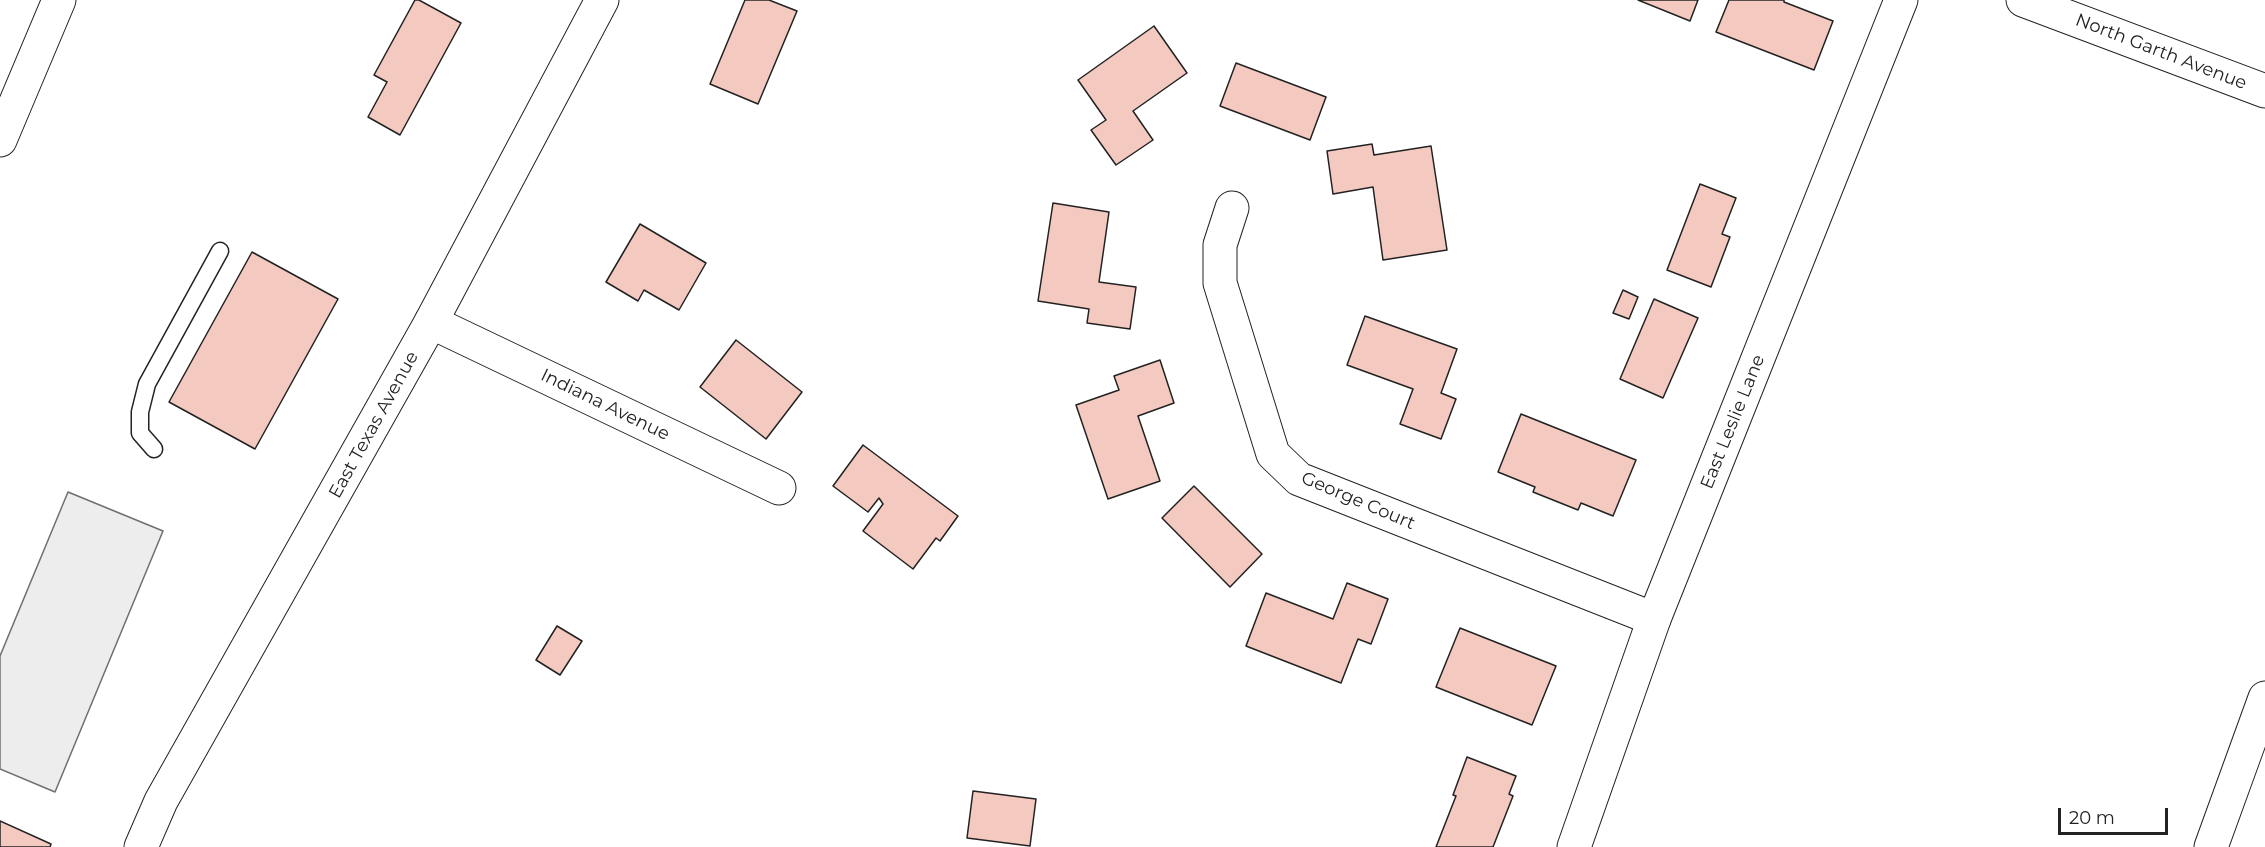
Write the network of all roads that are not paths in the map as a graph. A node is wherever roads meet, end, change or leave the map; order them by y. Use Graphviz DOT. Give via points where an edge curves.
graph roads {
  1 [pos="59,0"];
  2 [pos="602,0"];
  3 [pos="1901,0"];
  4 [pos="2023,0"];
  5 [pos="2265,92"];
  6 [pos="0,140"];
  7 [pos="1232,208"];
  8 [pos="220,251"];
  9 [pos="431,322"];
  10 [pos="154,449"];
  11 [pos="779,488"];
  12 [pos="1654,619"];
  13 [pos="2265,699"];
  14 [pos="141,847"];
  15 [pos="1574,847"];
  16 [pos="2211,847"];
  1 -- 6 [label="main road"];
  2 -- 9 [label="main road, East Texas Avenue"];
  3 -- 12 [label="main road, East Leslie Lane"];
  4 -- 5 [label="main road, North Garth Avenue"];
  7 -- 12 [label="main road, George Court" via="1220,245 1220,283 1273,454 1299,479"];
  8 -- 10 [label="lane" via="147,384 140,411 140,433"];
  9 -- 11 [label="main road, Indiana Avenue"];
  9 -- 14 [label="main road, East Texas Avenue" via="161,801"];
  12 -- 15 [label="main road, East Leslie Lane"];
  13 -- 16 [label="main road"];
}
